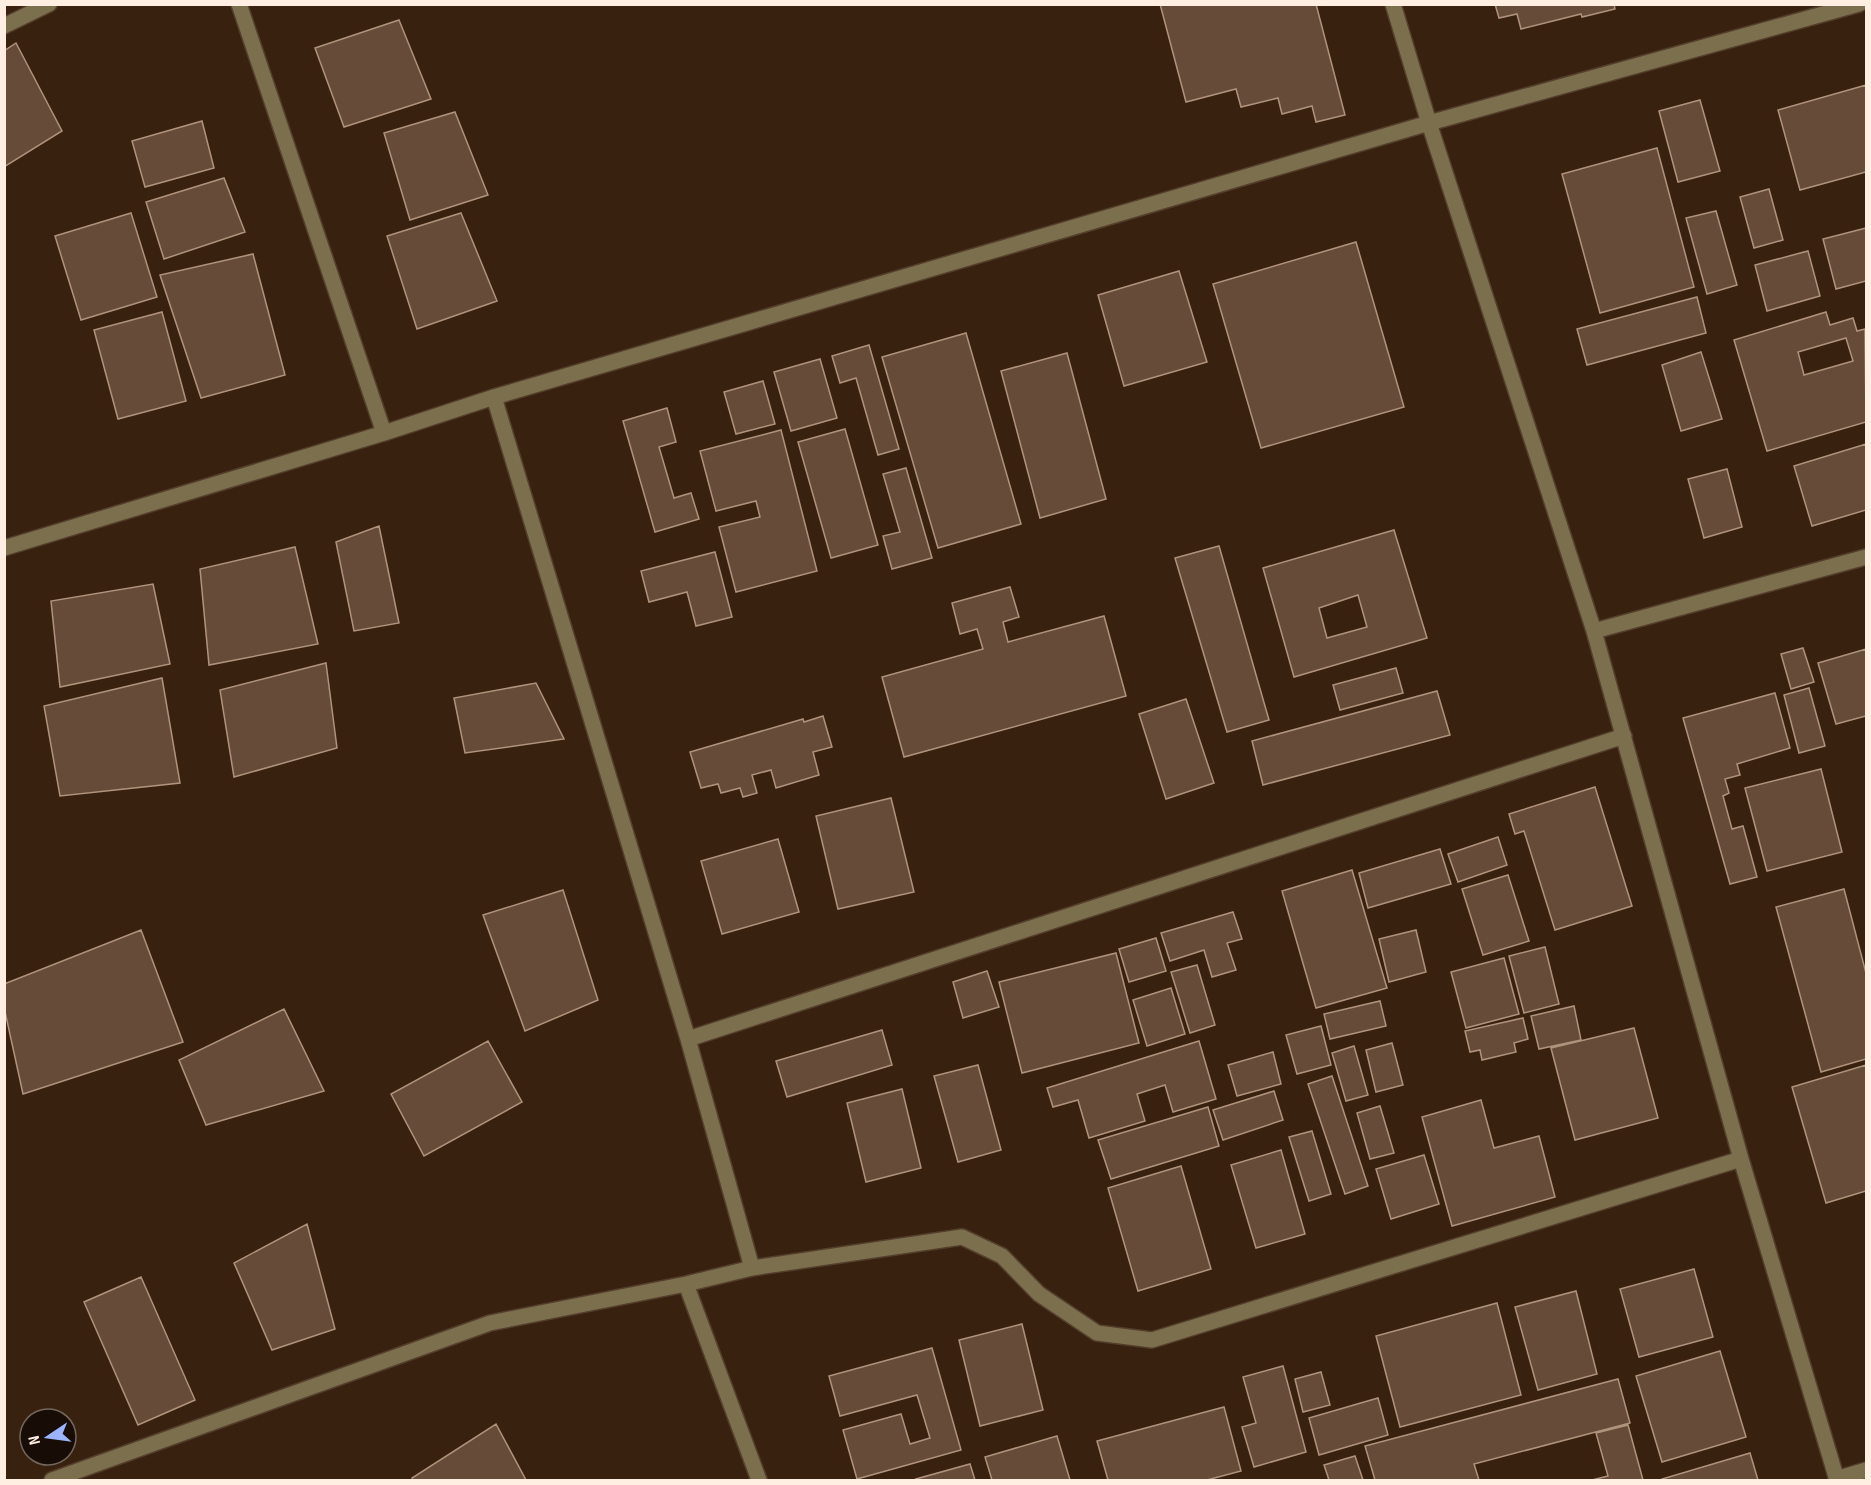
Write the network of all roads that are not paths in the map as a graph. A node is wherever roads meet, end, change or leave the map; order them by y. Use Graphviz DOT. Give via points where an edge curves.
graph roads {
  1 [pos="49,4"];
  2 [pos="239,4"];
  3 [pos="1393,4"];
  4 [pos="1859,4"];
  5 [pos="4,26"];
  6 [pos="1429,123"];
  7 [pos="494,397"];
  8 [pos="384,433"];
  9 [pos="4,548"];
  10 [pos="1866,556"];
  11 [pos="1594,631"];
  12 [pos="1624,736"];
  13 [pos="688,1039"];
  14 [pos="1741,1159"];
  15 [pos="752,1269"];
  16 [pos="686,1284"];
  17 [pos="1866,1470"];
  18 [pos="52,1480"];
  19 [pos="759,1480"];
  20 [pos="1836,1480"];
  1 -- 5 [label="street"];
  2 -- 8 [label="street"];
  3 -- 6 [label="street"];
  4 -- 6 [label="street"];
  6 -- 7 [label="street"];
  6 -- 11 [label="street"];
  7 -- 8 [label="street"];
  7 -- 13 [label="street"];
  8 -- 9 [label="street"];
  10 -- 11 [label="street"];
  11 -- 12 [label="street"];
  12 -- 13 [label="street"];
  12 -- 14 [label="street"];
  13 -- 15 [label="street"];
  14 -- 15 [label="street" via="1152,1340 1097,1333 1040,1294 1002,1256 962,1237"];
  14 -- 20 [label="street"];
  15 -- 16 [label="street"];
  16 -- 18 [label="street" via="490,1323"];
  16 -- 19 [label="street"];
  17 -- 20 [label="street"];
}
